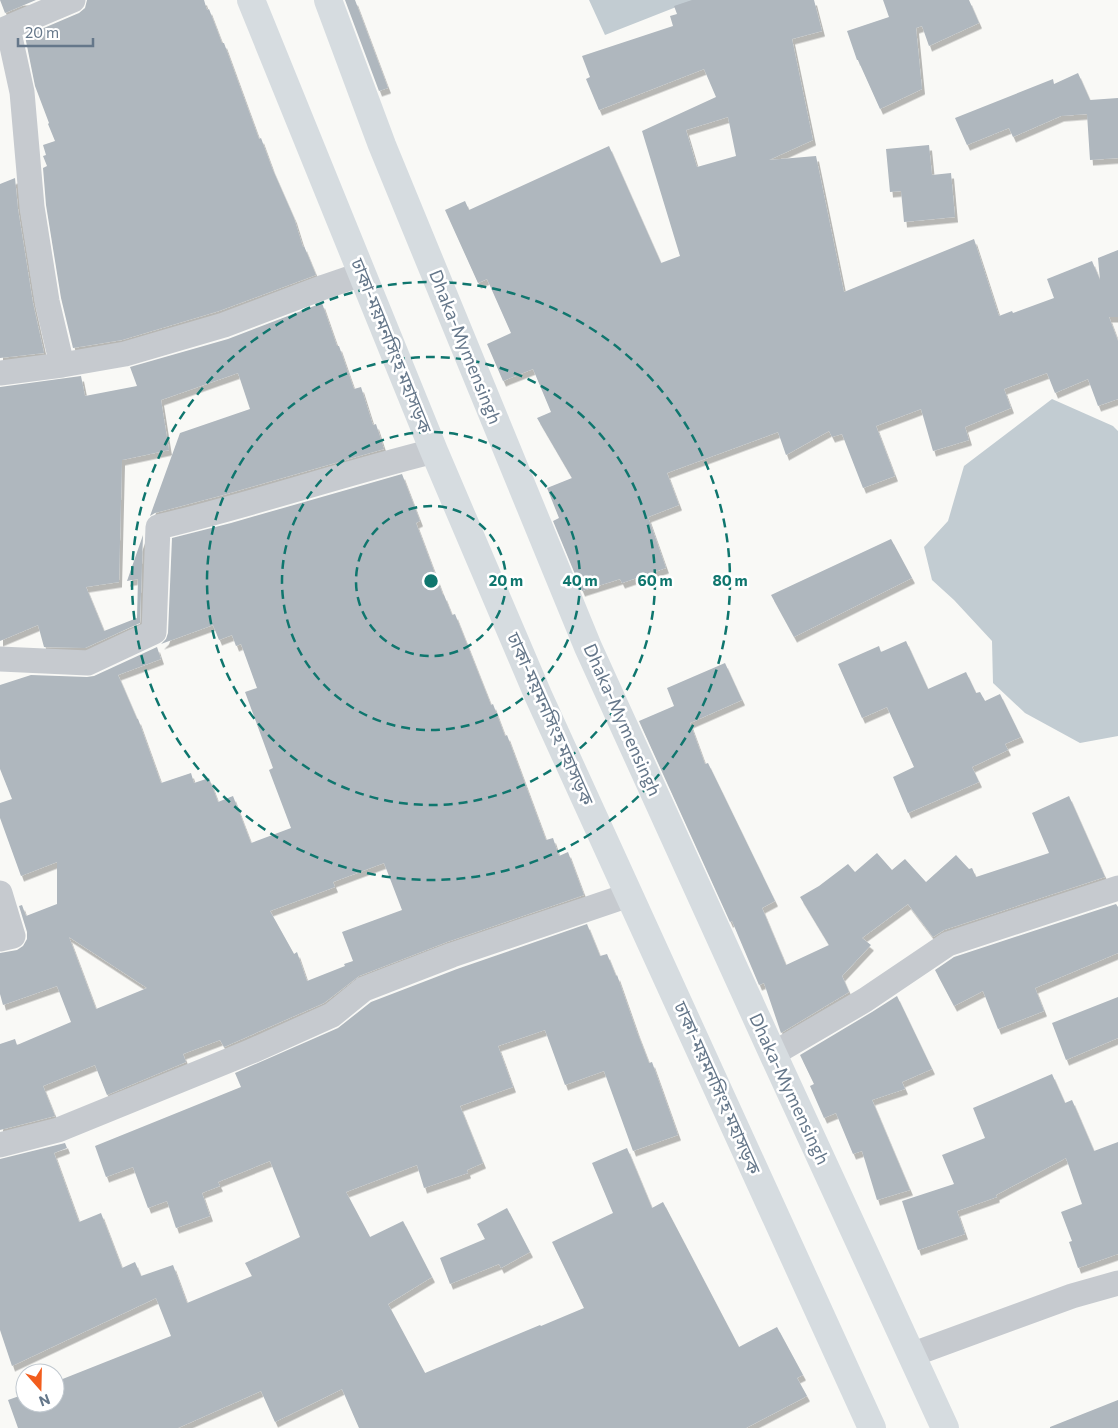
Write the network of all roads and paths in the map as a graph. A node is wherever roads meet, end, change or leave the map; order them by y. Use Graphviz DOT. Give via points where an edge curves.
graph roads {
  1 [pos="73,0"];
  2 [pos="251,0"];
  3 [pos="328,0"];
  4 [pos="4,30"];
  5 [pos="362,274"];
  6 [pos="62,365"];
  7 [pos="0,373"];
  8 [pos="434,451"];
  9 [pos="0,659"];
  10 [pos="1118,888"];
  11 [pos="0,893"];
  12 [pos="629,894"];
  13 [pos="0,940"];
  14 [pos="773,1054"];
  15 [pos="0,1145"];
  16 [pos="1118,1282"];
  17 [pos="911,1355"];
  18 [pos="872,1428"];
  19 [pos="945,1428"];
  1 -- 4 [label="street"];
  2 -- 5 [label="highway, ঢাকা-ময়মনসিংহ মহাসড়ক"];
  3 -- 14 [label="highway, Dhaka-Mymensingh" via="382,145 588,648"];
  4 -- 6 [label="street" via="22,92 33,216 47,302"];
  5 -- 6 [label="street" via="224,325 125,354"];
  5 -- 8 [label="highway, ঢাকা-ময়মনসিংহ মহাসড়ক"];
  6 -- 7 [label="street"];
  8 -- 9 [label="street" via="158,526 154,632 88,663"];
  8 -- 12 [label="highway, ঢাকা-ময়মনসিংহ মহাসড়ক" via="538,695"];
  10 -- 14 [label="street" via="948,944 866,1000"];
  11 -- 13 [label="street" via="14,936"];
  12 -- 15 [label="street" via="364,989 332,1016 252,1051 58,1130"];
  12 -- 18 [label="highway, ঢাকা-ময়মনসিংহ মহাসড়ক"];
  14 -- 17 [label="highway, Dhaka-Mymensingh"];
  16 -- 17 [label="street"];
  17 -- 19 [label="highway, Dhaka-Mymensingh"];
}
